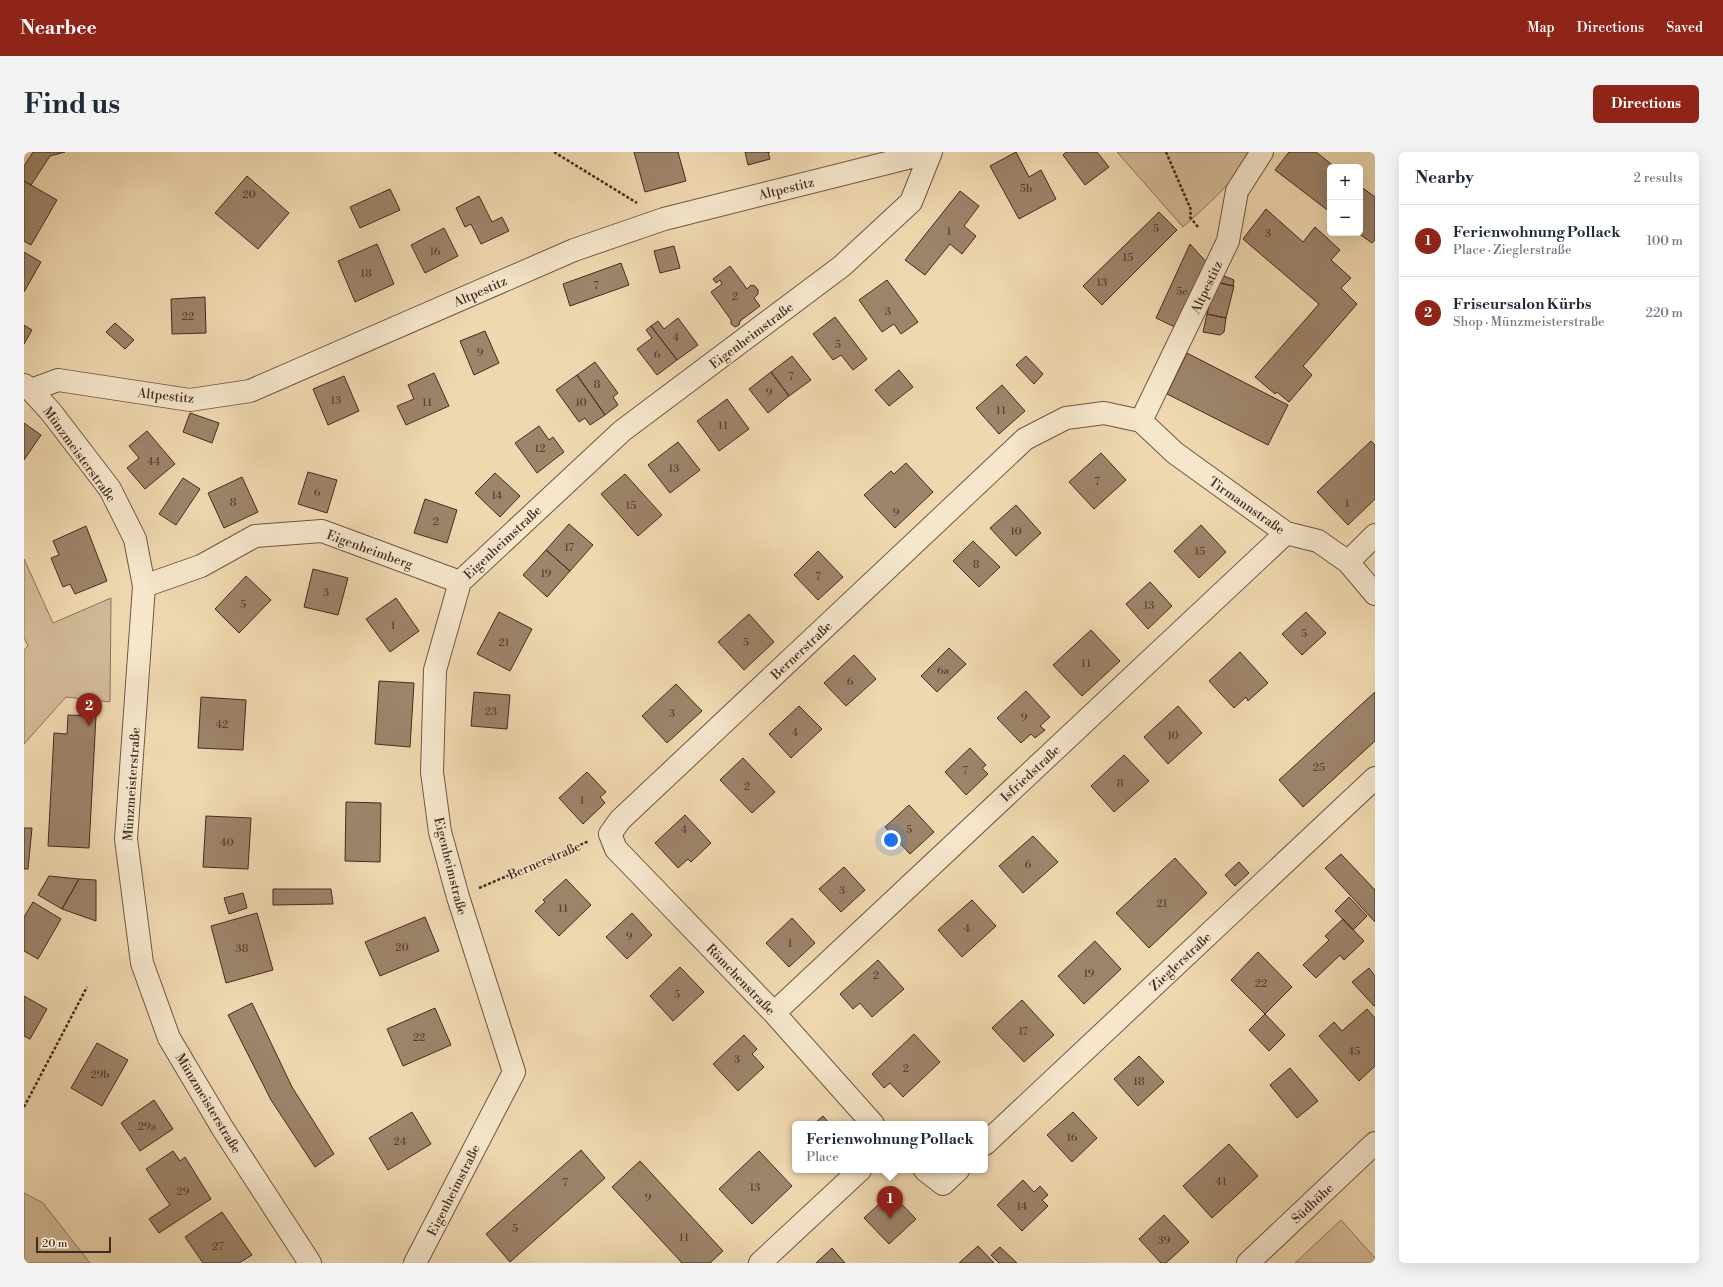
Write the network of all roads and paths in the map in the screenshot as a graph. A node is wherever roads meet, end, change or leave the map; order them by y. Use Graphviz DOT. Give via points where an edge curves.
graph roads {
  1 [pos="554,152"];
  2 [pos="931,152"];
  3 [pos="1166,152"];
  4 [pos="1262,152"];
  5 [pos="664,219"];
  6 [pos="1198,227"];
  7 [pos="28,388"];
  8 [pos="1141,421"];
  9 [pos="1286,533"];
  10 [pos="1375,535"];
  11 [pos="1348,562"];
  12 [pos="460,582"];
  13 [pos="144,586"];
  14 [pos="1375,594"];
  15 [pos="1375,778"];
  16 [pos="610,834"];
  17 [pos="458,897"];
  18 [pos="87,988"];
  19 [pos="774,1013"];
  20 [pos="24,1107"];
  21 [pos="870,1121"];
  22 [pos="988,1141"];
  23 [pos="1375,1143"];
  24 [pos="857,1173"];
  25 [pos="929,1173"];
  26 [pos="955,1173"];
  27 [pos="310,1263"];
  28 [pos="415,1263"];
  29 [pos="760,1263"];
  30 [pos="1248,1263"];
  1 -- 5 [label="path"];
  2 -- 5 [label="street, Altpestitz"];
  2 -- 12 [label="street, Eigenheimstraße" via="911,202 842,266 622,431"];
  3 -- 6 [label="path" via="1191,210 1190,217"];
  4 -- 8 [label="street, Altpestitz" via="1237,191 1228,241"];
  5 -- 7 [label="street, Altpestitz" via="574,250 250,391 190,400 58,380"];
  7 -- 13 [label="street, Münzmeisterstraße" via="51,412 110,489 135,539"];
  8 -- 9 [label="street, Tirmannstraße" via="1175,453"];
  8 -- 16 [label="street, Bernerstraße" via="1104,413 1066,418 1026,439 620,820"];
  9 -- 11 [label="street, Tirmannstraße" via="1318,541"];
  9 -- 19 [label="street, Isfriedstraße"];
  10 -- 11 [label="street"];
  11 -- 14 [label="street, Tirmannstraße"];
  12 -- 13 [label="street, Eigenheimberg" via="322,531 255,536 202,566"];
  12 -- 17 [label="street, Eigenheimstraße" via="435,670 432,772 440,832"];
  13 -- 27 [label="street, Münzmeisterstraße" via="126,838 142,963 169,1038 223,1129"];
  15 -- 22 [label="street, Zieglerstraße"];
  16 -- 17 [label="path, Bernerstraße" via="587,841"];
  16 -- 19 [label="street, Römchenstraße" via="616,849"];
  17 -- 28 [label="street, Eigenheimstraße" via="514,1072"];
  18 -- 20 [label="path"];
  19 -- 21 [label="street, Römchenstraße"];
  23 -- 30 [label="street, Südhöhe"];
  24 -- 29 [label="street"];
  25 -- 26 [label="street" via="943,1184"];
}
